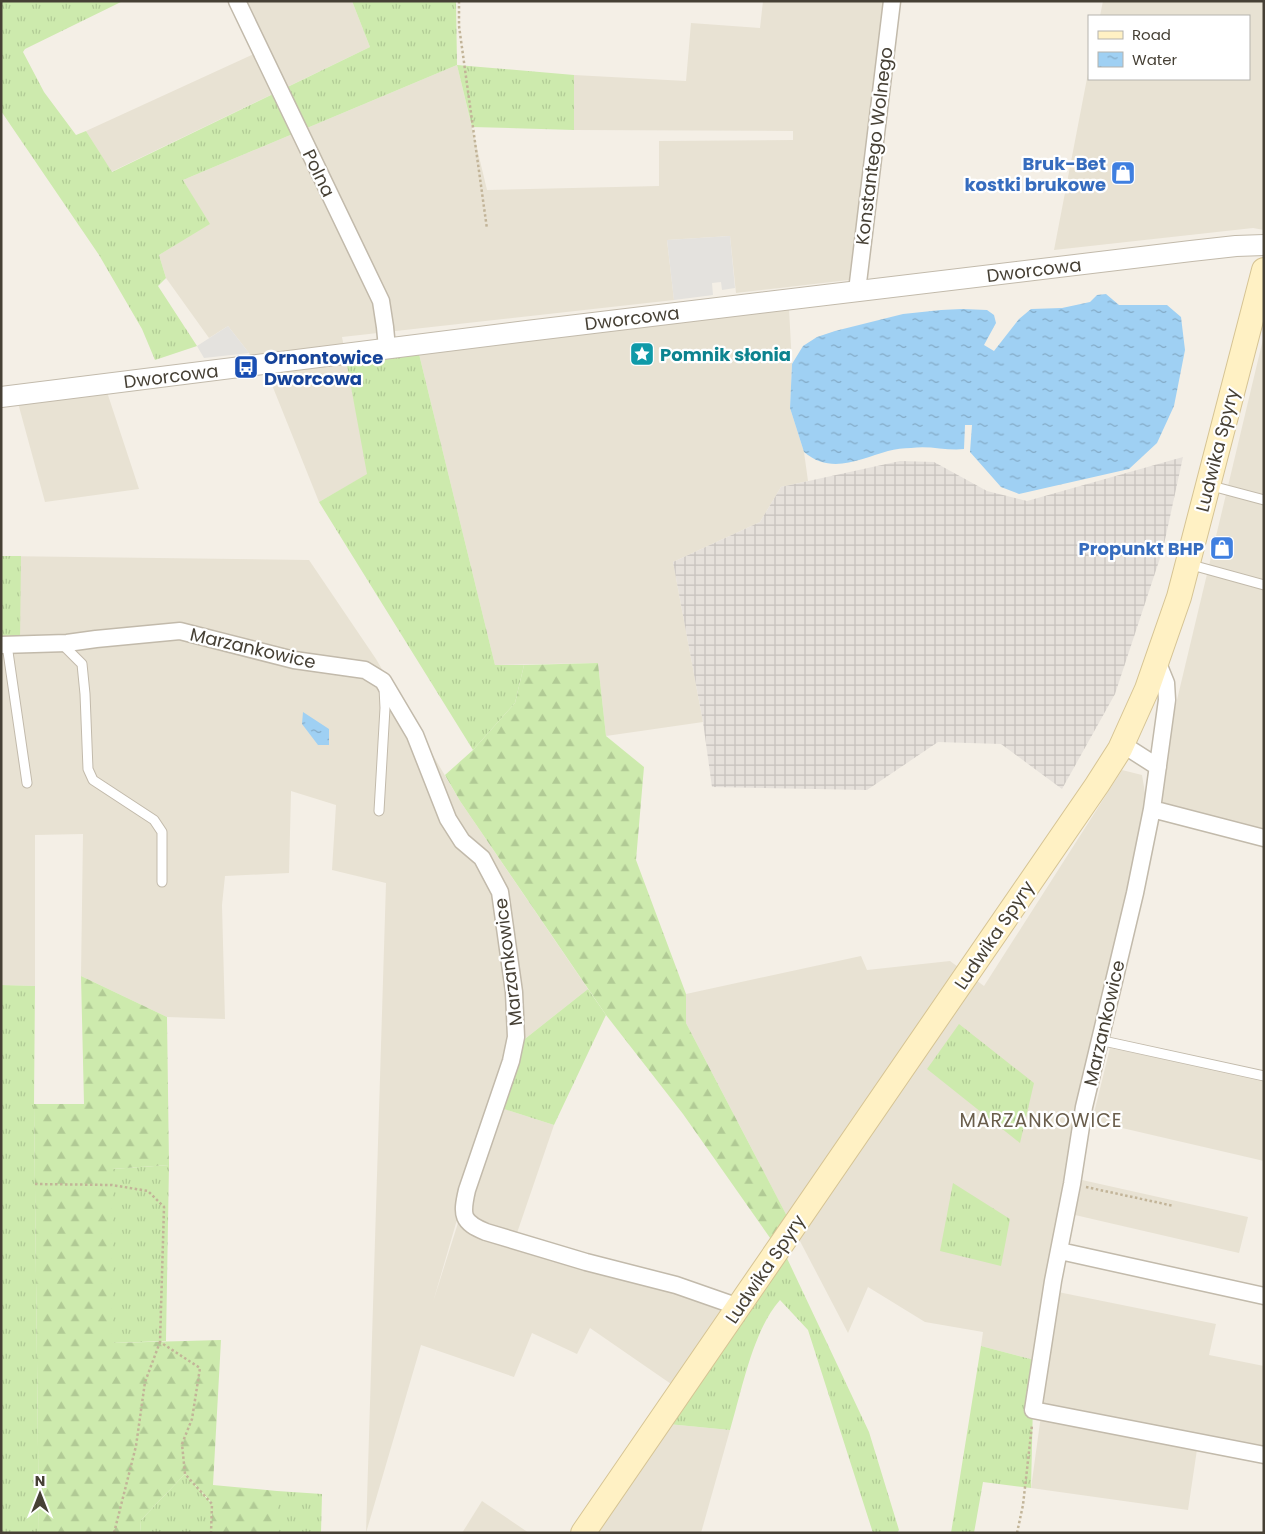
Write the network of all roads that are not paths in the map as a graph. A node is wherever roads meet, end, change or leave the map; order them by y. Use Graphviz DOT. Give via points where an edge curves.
graph roads {
  1 [pos="238,1"];
  2 [pos="892,1"];
  3 [pos="1264,245"];
  4 [pos="1264,270"];
  5 [pos="857,291"];
  6 [pos="386,348"];
  7 [pos="1,397"];
  8 [pos="1208,484"];
  9 [pos="1264,500"];
  10 [pos="1188,564"];
  11 [pos="1264,585"];
  12 [pos="61,644"];
  13 [pos="4,645"];
  14 [pos="1157,661"];
  15 [pos="383,681"];
  16 [pos="1122,744"];
  17 [pos="1158,768"];
  18 [pos="27,783"];
  19 [pos="1152,809"];
  20 [pos="379,811"];
  21 [pos="1264,838"];
  22 [pos="162,882"];
  23 [pos="1099,1040"];
  24 [pos="1264,1076"];
  25 [pos="1060,1251"];
  26 [pos="1264,1296"];
  27 [pos="739,1307"];
  28 [pos="1264,1455"];
  29 [pos="583,1533"];
  1 -- 6 [label="street, Polna" via="381,301"];
  2 -- 5 [label="street, Konstantego Wolnego"];
  3 -- 5 [label="street, Dworcowa"];
  4 -- 8 [label="main road, Ludwika Spyry"];
  5 -- 6 [label="street, Dworcowa"];
  6 -- 7 [label="street, Dworcowa"];
  8 -- 9 [label="lane"];
  8 -- 10 [label="main road, Ludwika Spyry"];
  10 -- 11 [label="lane"];
  10 -- 14 [label="main road, Ludwika Spyry"];
  12 -- 13 [label="street, Marzankowice"];
  12 -- 15 [label="street, Marzankowice" via="180,631 294,660 365,670"];
  12 -- 22 [label="lane" via="82,664 88,769 93,780 154,820 162,832"];
  13 -- 18 [label="lane"];
  14 -- 16 [label="main road, Ludwika Spyry"];
  14 -- 17 [label="street, Marzankowice" via="1166,683 1167,700"];
  15 -- 20 [label="lane" via="385,708"];
  15 -- 27 [label="street, Marzankowice" via="415,735 448,819 462,840 482,858 500,892 514,992 516,1038 467,1190 464,1204 466,1219 486,1232 676,1285"];
  16 -- 17 [label="street"];
  16 -- 27 [label="main road, Ludwika Spyry" via="1097,786"];
  17 -- 19 [label="street, Marzankowice"];
  19 -- 21 [label="street"];
  19 -- 23 [label="street, Marzankowice"];
  23 -- 24 [label="lane"];
  23 -- 25 [label="street, Marzankowice" via="1084,1107"];
  25 -- 26 [label="street"];
  25 -- 28 [label="street, Marzankowice" via="1033,1410"];
  27 -- 29 [label="main road, Ludwika Spyry"];
}
